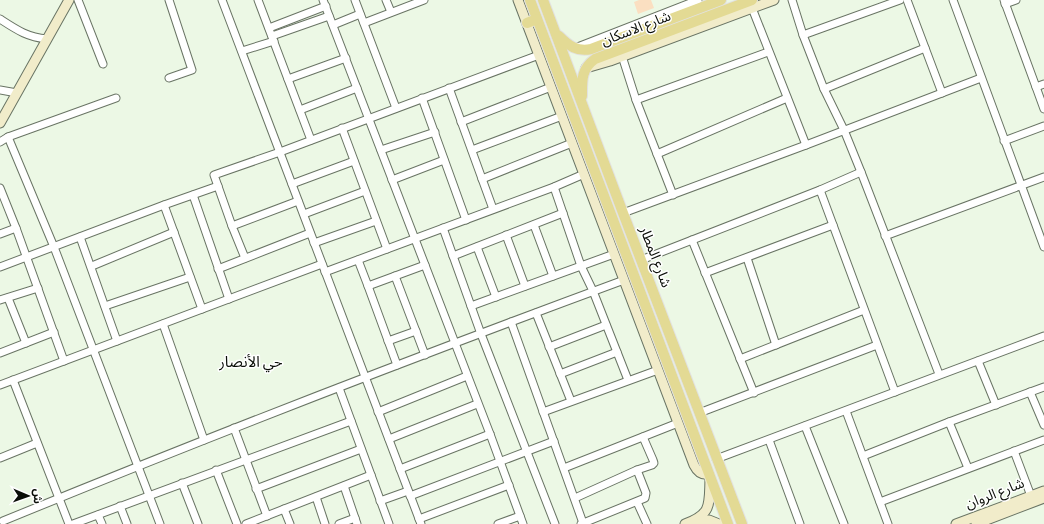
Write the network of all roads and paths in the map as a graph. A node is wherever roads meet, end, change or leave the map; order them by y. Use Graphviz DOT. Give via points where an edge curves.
graph roads {
  1 [pos="69,0"];
  2 [pos="78,0"];
  3 [pos="169,0"];
  4 [pos="222,0"];
  5 [pos="258,0"];
  6 [pos="355,0"];
  7 [pos="386,0"];
  8 [pos="424,0"];
  9 [pos="518,0"];
  10 [pos="530,0"];
  11 [pos="544,0"];
  12 [pos="698,0"];
  13 [pos="721,0"];
  14 [pos="774,0"];
  15 [pos="792,0"];
  16 [pos="900,0"];
  17 [pos="907,0"];
  18 [pos="953,0"];
  19 [pos="1016,0"];
  20 [pos="1005,2"];
  21 [pos="324,3"];
  22 [pos="752,4"];
  23 [pos="391,12"];
  24 [pos="360,14"];
  25 [pos="723,14"];
  26 [pos="329,16"];
  27 [pos="537,19"];
  28 [pos="0,20"];
  29 [pos="364,23"];
  30 [pos="527,23"];
  31 [pos="647,24"];
  32 [pos="333,25"];
  33 [pos="269,28"];
  34 [pos="632,34"];
  35 [pos="557,35"];
  36 [pos="803,35"];
  37 [pos="47,39"];
  38 [pos="273,39"];
  39 [pos="619,39"];
  40 [pos="637,43"];
  41 [pos="574,48"];
  42 [pos="925,48"];
  43 [pos="242,52"];
  44 [pos="623,52"];
  45 [pos="768,52"];
  46 [pos="539,55"];
  47 [pos="346,58"];
  48 [pos="103,64"];
  49 [pos="169,78"];
  50 [pos="981,78"];
  51 [pos="288,79"];
  52 [pos="1044,84"];
  53 [pos="551,87"];
  54 [pos="1036,87"];
  55 [pos="357,88"];
  56 [pos="449,88"];
  57 [pos="824,88"];
  58 [pos="0,90"];
  59 [pos="17,93"];
  60 [pos="942,93"];
  61 [pos="116,98"];
  62 [pos="422,98"];
  63 [pos="787,98"];
  64 [pos="582,100"];
  65 [pos="636,100"];
  66 [pos="396,108"];
  67 [pos="1044,109"];
  68 [pos="300,110"];
  69 [pos="562,116"];
  70 [pos="368,118"];
  71 [pos="462,122"];
  72 [pos="0,123"];
  73 [pos="1044,126"];
  74 [pos="342,128"];
  75 [pos="844,130"];
  76 [pos="434,132"];
  77 [pos="8,137"];
  78 [pos="311,140"];
  79 [pos="1004,141"];
  80 [pos="0,142"];
  81 [pos="572,142"];
  82 [pos="806,145"];
  83 [pos="381,150"];
  84 [pos="472,150"];
  85 [pos="280,152"];
  86 [pos="657,154"];
  87 [pos="444,160"];
  88 [pos="354,161"];
  89 [pos="861,172"];
  90 [pos="584,174"];
  91 [pos="1044,177"];
  92 [pos="482,179"];
  93 [pos="392,180"];
  94 [pos="292,184"];
  95 [pos="218,186"];
  96 [pos="1021,186"];
  97 [pos="554,187"];
  98 [pos="0,188"];
  99 [pos="820,190"];
  100 [pos="365,191"];
  101 [pos="673,194"];
  102 [pos="193,195"];
  103 [pos="298,201"];
  104 [pos="164,205"];
  105 [pos="493,209"];
  106 [pos="563,213"];
  107 [pos="622,213"];
  108 [pos="304,214"];
  109 [pos="466,220"];
  110 [pos="376,221"];
  111 [pos="534,225"];
  112 [pos="833,225"];
  113 [pos="232,226"];
  114 [pos="16,228"];
  115 [pos="443,228"];
  116 [pos="174,232"];
  117 [pos="310,233"];
  118 [pos="0,234"];
  119 [pos="506,235"];
  120 [pos="885,236"];
  121 [pos="80,237"];
  122 [pos="415,239"];
  123 [pos="692,240"];
  124 [pos="314,243"];
  125 [pos="54,247"];
  126 [pos="477,247"];
  127 [pos="1044,247"];
  128 [pos="387,249"];
  129 [pos="614,254"];
  130 [pos="453,256"];
  131 [pos="26,257"];
  132 [pos="245,258"];
  133 [pos="747,258"];
  134 [pos="358,260"];
  135 [pos="641,260"];
  136 [pos="322,264"];
  137 [pos="92,266"];
  138 [pos="425,266"];
  139 [pos="581,266"];
  140 [pos="0,267"];
  141 [pos="218,269"];
  142 [pos="325,272"];
  143 [pos="705,273"];
  144 [pos="395,276"];
  145 [pos="553,276"];
  146 [pos="190,277"];
  147 [pos="624,280"];
  148 [pos="368,286"];
  149 [pos="525,286"];
  150 [pos="38,288"];
  151 [pos="594,291"];
  152 [pos="496,297"];
  153 [pos="8,298"];
  154 [pos="229,299"];
  155 [pos="0,300"];
  156 [pos="105,306"];
  157 [pos="471,306"];
  158 [pos="202,309"];
  159 [pos="864,310"];
  160 [pos="536,313"];
  161 [pos="511,322"];
  162 [pos="163,324"];
  163 [pos="606,324"];
  164 [pos="416,331"];
  165 [pos="54,332"];
  166 [pos="481,334"];
  167 [pos="1044,336"];
  168 [pos="117,341"];
  169 [pos="388,341"];
  170 [pos="26,342"];
  171 [pos="455,344"];
  172 [pos="776,344"];
  173 [pos="877,345"];
  174 [pos="549,347"];
  175 [pos="93,350"];
  176 [pos="0,352"];
  177 [pos="617,352"];
  178 [pos="425,355"];
  179 [pos="740,359"];
  180 [pos="64,361"];
  181 [pos="978,361"];
  182 [pos="397,365"];
  183 [pos="658,370"];
  184 [pos="683,371"];
  185 [pos="560,374"];
  186 [pos="939,374"];
  187 [pos="467,376"];
  188 [pos="671,377"];
  189 [pos="365,378"];
  190 [pos="13,380"];
  191 [pos="628,380"];
  192 [pos="0,385"];
  193 [pos="1044,387"];
  194 [pos="339,388"];
  195 [pos="691,392"];
  196 [pos="895,392"];
  197 [pos="1030,392"];
  198 [pos="754,393"];
  199 [pos="679,398"];
  200 [pos="571,401"];
  201 [pos="477,404"];
  202 [pos="996,405"];
  203 [pos="846,411"];
  204 [pos="378,412"];
  205 [pos="543,412"];
  206 [pos="699,413"];
  207 [pos="351,421"];
  208 [pos="949,422"];
  209 [pos="678,423"];
  210 [pos="1044,425"];
  211 [pos="805,426"];
  212 [pos="234,428"];
  213 [pos="490,434"];
  214 [pos="643,437"];
  215 [pos="389,439"];
  216 [pos="204,440"];
  217 [pos="769,440"];
  218 [pos="1044,440"];
  219 [pos="554,441"];
  220 [pos="37,443"];
  221 [pos="361,449"];
  222 [pos="1014,451"];
  223 [pos="527,452"];
  224 [pos="863,456"];
  225 [pos="0,458"];
  226 [pos="716,459"];
  227 [pos="245,460"];
  228 [pos="500,463"];
  229 [pos="138,466"];
  230 [pos="564,468"];
  231 [pos="968,468"];
  232 [pos="400,469"];
  233 [pos="216,470"];
  234 [pos="637,470"];
  235 [pos="371,475"];
  236 [pos="709,476"];
  237 [pos="182,483"];
  238 [pos="509,485"];
  239 [pos="344,486"];
  240 [pos="256,489"];
  241 [pos="1044,491"];
  242 [pos="409,493"];
  243 [pos="149,496"];
  244 [pos="1031,496"];
  245 [pos="316,497"];
  246 [pos="58,498"];
  247 [pos="575,498"];
  248 [pos="1044,498"];
  249 [pos="380,501"];
  250 [pos="637,502"];
  251 [pos="880,502"];
  252 [pos="120,506"];
  253 [pos="284,510"];
  254 [pos="0,514"];
  255 [pos="98,514"];
  256 [pos="267,516"];
  257 [pos="520,516"];
  258 [pos="694,520"];
  259 [pos="356,521"];
  260 [pos="3,522"];
  261 [pos="258,522"];
  262 [pos="420,522"];
  263 [pos="990,522"];
  264 [pos="68,524"];
  265 [pos="73,524"];
  266 [pos="102,524"];
  267 [pos="127,524"];
  268 [pos="160,524"];
  269 [pos="198,524"];
  270 [pos="236,524"];
  271 [pos="246,524"];
  272 [pos="290,524"];
  273 [pos="325,524"];
  274 [pos="339,524"];
  275 [pos="389,524"];
  276 [pos="498,524"];
  277 [pos="523,524"];
  278 [pos="555,524"];
  279 [pos="582,524"];
  280 [pos="647,524"];
  281 [pos="684,524"];
  282 [pos="719,524"];
  283 [pos="728,524"];
  284 [pos="742,524"];
  285 [pos="800,524"];
  286 [pos="844,524"];
  287 [pos="888,524"];
  288 [pos="956,524"];
  289 [pos="976,524"];
  1 -- 37 [label="street"];
  2 -- 48 [label="street"];
  3 -- 49 [label="street" via="192,70"];
  4 -- 43 [label="street"];
  5 -- 33 [label="street"];
  6 -- 24 [label="street"];
  7 -- 23 [label="street"];
  8 -- 23 [label="street"];
  9 -- 30 [label="street"];
  10 -- 27 [label="main road, شارع المطار"];
  11 -- 35 [label="main road, شارع المطار"];
  12 -- 31 [label="street"];
  13 -- 31 [label="main road, شارع الاسكان"];
  14 -- 22 [label="street"];
  15 -- 36 [label="street"];
  16 -- 36 [label="street"];
  17 -- 42 [label="street"];
  18 -- 50 [label="street"];
  19 -- 20 [label="street"];
  20 -- 54 [label="street"];
  21 -- 26 [label="street"];
  21 -- 33 [label="street"];
  22 -- 25 [label="main road, شارع الاسكان"];
  22 -- 45 [label="street"];
  23 -- 29 [label="street"];
  24 -- 29 [label="street"];
  24 -- 32 [label="street"];
  25 -- 40 [label="main road, شارع الاسكان"];
  25 -- 44 [label="street"];
  26 -- 32 [label="street"];
  26 -- 38 [label="street"];
  27 -- 30 [label="main road"];
  27 -- 188 [label="main road, شارع المطار"];
  28 -- 37 [label="street" via="34,38"];
  29 -- 66 [label="street"];
  30 -- 46 [label="street"];
  31 -- 34 [label="main road, شارع الاسكان"];
  31 -- 41 [label="street"];
  32 -- 47 [label="street"];
  33 -- 38 [label="street"];
  34 -- 39 [label="main road, شارع الاسكان"];
  34 -- 40 [label="main road" via="632,39"];
  35 -- 41 [label="main road"];
  35 -- 64 [label="main road, شارع المطار"];
  36 -- 57 [label="street"];
  37 -- 59 [label="street"];
  38 -- 43 [label="street"];
  38 -- 51 [label="street"];
  39 -- 41 [label="main road, شارع الاسكان" via="591,49"];
  39 -- 44 [label="main road" via="624,43"];
  40 -- 44 [label="main road, شارع الاسكان"];
  42 -- 57 [label="street"];
  42 -- 60 [label="street"];
  43 -- 85 [label="street"];
  44 -- 64 [label="main road, شارع الاسكان" via="595,59 586,68 582,78"];
  44 -- 65 [label="street"];
  45 -- 63 [label="street"];
  45 -- 65 [label="street"];
  46 -- 53 [label="street"];
  46 -- 56 [label="street"];
  47 -- 51 [label="street"];
  47 -- 55 [label="street"];
  50 -- 60 [label="street"];
  50 -- 79 [label="street"];
  51 -- 68 [label="street"];
  52 -- 54 [label="street"];
  53 -- 69 [label="street"];
  53 -- 71 [label="street"];
  54 -- 67 [label="street"];
  55 -- 68 [label="street"];
  55 -- 70 [label="street"];
  56 -- 62 [label="street"];
  56 -- 71 [label="street"];
  57 -- 75 [label="street"];
  58 -- 59 [label="street"];
  59 -- 72 [label="street"];
  60 -- 75 [label="street"];
  61 -- 77 [label="street"];
  62 -- 66 [label="street"];
  62 -- 76 [label="street"];
  63 -- 82 [label="street"];
  63 -- 86 [label="street"];
  64 -- 107 [label="main road, شارع المطار"];
  65 -- 86 [label="street"];
  66 -- 70 [label="street"];
  68 -- 78 [label="street"];
  69 -- 81 [label="street"];
  69 -- 84 [label="street"];
  70 -- 74 [label="street"];
  70 -- 83 [label="street"];
  71 -- 84 [label="street"];
  73 -- 79 [label="street"];
  74 -- 78 [label="street"];
  74 -- 88 [label="street"];
  75 -- 82 [label="street"];
  75 -- 89 [label="street"];
  76 -- 83 [label="street"];
  76 -- 87 [label="street"];
  77 -- 80 [label="street"];
  77 -- 125 [label="street"];
  78 -- 85 [label="street"];
  79 -- 96 [label="street"];
  81 -- 90 [label="street"];
  81 -- 92 [label="street"];
  82 -- 101 [label="street"];
  83 -- 93 [label="street"];
  84 -- 92 [label="street"];
  85 -- 94 [label="street"];
  85 -- 95 [label="street" via="214,175"];
  86 -- 101 [label="street"];
  87 -- 93 [label="street"];
  87 -- 109 [label="street"];
  88 -- 94 [label="street"];
  88 -- 100 [label="street"];
  89 -- 99 [label="street"];
  89 -- 120 [label="street"];
  90 -- 97 [label="street"];
  90 -- 129 [label="street"];
  91 -- 96 [label="street"];
  92 -- 105 [label="street"];
  93 -- 122 [label="street"];
  94 -- 103 [label="street"];
  95 -- 102 [label="street"];
  95 -- 113 [label="street"];
  96 -- 120 [label="street"];
  96 -- 127 [label="street"];
  97 -- 105 [label="street"];
  97 -- 106 [label="street"];
  98 -- 114 [label="street"];
  99 -- 112 [label="street"];
  99 -- 123 [label="street"];
  100 -- 108 [label="street"];
  100 -- 110 [label="street"];
  101 -- 107 [label="street"];
  102 -- 104 [label="street"];
  102 -- 141 [label="street"];
  103 -- 108 [label="street"];
  103 -- 113 [label="street"];
  104 -- 116 [label="street"];
  104 -- 121 [label="street"];
  105 -- 109 [label="street"];
  106 -- 111 [label="street"];
  106 -- 139 [label="street"];
  107 -- 135 [label="main road, شارع المطار"];
  108 -- 117 [label="street"];
  109 -- 115 [label="street"];
  110 -- 124 [label="street"];
  110 -- 128 [label="street"];
  111 -- 119 [label="street"];
  111 -- 145 [label="street"];
  112 -- 133 [label="street"];
  112 -- 159 [label="street"];
  113 -- 132 [label="street"];
  114 -- 118 [label="street"];
  114 -- 131 [label="street"];
  115 -- 122 [label="street"];
  115 -- 130 [label="street"];
  116 -- 137 [label="street"];
  116 -- 146 [label="street"];
  117 -- 124 [label="street"];
  117 -- 132 [label="street"];
  119 -- 126 [label="street"];
  119 -- 149 [label="street"];
  120 -- 186 [label="street"];
  121 -- 125 [label="street"];
  121 -- 137 [label="street"];
  122 -- 128 [label="street"];
  122 -- 138 [label="street"];
  123 -- 135 [label="street"];
  123 -- 143 [label="street"];
  124 -- 136 [label="street"];
  125 -- 131 [label="street"];
  125 -- 175 [label="street"];
  126 -- 130 [label="street"];
  126 -- 152 [label="street"];
  128 -- 134 [label="street"];
  129 -- 139 [label="street"];
  129 -- 147 [label="street"];
  130 -- 157 [label="street"];
  131 -- 140 [label="street"];
  131 -- 150 [label="street"];
  132 -- 141 [label="street"];
  133 -- 143 [label="street"];
  133 -- 172 [label="street"];
  134 -- 142 [label="street"];
  134 -- 148 [label="street"];
  135 -- 184 [label="main road, شارع المطار"];
  136 -- 142 [label="street"];
  136 -- 154 [label="street"];
  137 -- 156 [label="street"];
  138 -- 144 [label="street"];
  138 -- 171 [label="street"];
  139 -- 145 [label="street"];
  139 -- 151 [label="street"];
  141 -- 154 [label="street"];
  142 -- 189 [label="street"];
  143 -- 179 [label="street"];
  144 -- 148 [label="street"];
  144 -- 164 [label="street"];
  145 -- 149 [label="street"];
  146 -- 156 [label="street"];
  146 -- 158 [label="street"];
  147 -- 151 [label="street"];
  147 -- 183 [label="street"];
  148 -- 169 [label="street"];
  149 -- 152 [label="street"];
  150 -- 153 [label="street"];
  150 -- 165 [label="street"];
  151 -- 160 [label="street"];
  151 -- 163 [label="street"];
  152 -- 157 [label="street"];
  153 -- 155 [label="street"];
  153 -- 170 [label="street"];
  154 -- 158 [label="street"];
  156 -- 168 [label="street"];
  157 -- 166 [label="street"];
  158 -- 162 [label="street"];
  159 -- 172 [label="street"];
  159 -- 173 [label="street"];
  160 -- 161 [label="street"];
  160 -- 174 [label="street"];
  161 -- 166 [label="street"];
  161 -- 205 [label="street"];
  162 -- 168 [label="street"];
  162 -- 216 [label="street"];
  163 -- 174 [label="street"];
  163 -- 177 [label="street"];
  164 -- 169 [label="street"];
  164 -- 178 [label="street"];
  165 -- 170 [label="street"];
  165 -- 180 [label="street"];
  166 -- 171 [label="street"];
  166 -- 223 [label="street"];
  167 -- 181 [label="street"];
  168 -- 175 [label="street"];
  169 -- 182 [label="street"];
  170 -- 176 [label="street"];
  171 -- 178 [label="street"];
  171 -- 187 [label="street"];
  172 -- 179 [label="street"];
  173 -- 196 [label="street"];
  173 -- 198 [label="street"];
  174 -- 185 [label="street"];
  175 -- 180 [label="street"];
  175 -- 229 [label="street"];
  177 -- 185 [label="street"];
  177 -- 191 [label="street"];
  178 -- 182 [label="street"];
  179 -- 198 [label="street"];
  180 -- 190 [label="street"];
  181 -- 186 [label="street"];
  181 -- 202 [label="street"];
  182 -- 189 [label="street"];
  183 -- 191 [label="street"];
  183 -- 209 [label="street"];
  184 -- 188 [label="main road" via="678,377"];
  184 -- 195 [label="main road, شارع المطار"];
  185 -- 200 [label="street"];
  186 -- 196 [label="street"];
  187 -- 201 [label="street"];
  187 -- 204 [label="street"];
  188 -- 199 [label="main road, شارع المطار"];
  189 -- 194 [label="street"];
  189 -- 204 [label="street"];
  190 -- 192 [label="street"];
  190 -- 220 [label="street"];
  191 -- 200 [label="street"];
  193 -- 197 [label="street"];
  194 -- 207 [label="street"];
  194 -- 212 [label="street"];
  195 -- 199 [label="main road" via="684,392"];
  195 -- 206 [label="main road, شارع المطار"];
  196 -- 203 [label="street"];
  197 -- 202 [label="street"];
  197 -- 210 [label="street"];
  198 -- 206 [label="street"];
  199 -- 236 [label="main road, شارع المطار"];
  200 -- 205 [label="street"];
  201 -- 213 [label="street"];
  201 -- 215 [label="street"];
  202 -- 208 [label="street"];
  203 -- 211 [label="street"];
  203 -- 224 [label="street"];
  204 -- 215 [label="street"];
  205 -- 219 [label="street"];
  206 -- 226 [label="main road, شارع المطار"];
  207 -- 221 [label="street"];
  207 -- 227 [label="street"];
  208 -- 224 [label="street"];
  208 -- 231 [label="street"];
  209 -- 214 [label="street"];
  209 -- 236 [label="street" via="695,467"];
  211 -- 217 [label="street"];
  211 -- 286 [label="street"];
  212 -- 216 [label="street"];
  212 -- 227 [label="street"];
  213 -- 228 [label="street"];
  213 -- 232 [label="street"];
  214 -- 230 [label="street"];
  214 -- 234 [label="street" via="654,463"];
  215 -- 232 [label="street"];
  216 -- 229 [label="street"];
  217 -- 226 [label="street"];
  217 -- 285 [label="street"];
  218 -- 222 [label="street"];
  219 -- 223 [label="street"];
  219 -- 230 [label="street"];
  220 -- 225 [label="street"];
  220 -- 246 [label="street"];
  221 -- 235 [label="street"];
  221 -- 240 [label="street"];
  222 -- 231 [label="street"];
  222 -- 244 [label="street"];
  223 -- 228 [label="street"];
  223 -- 278 [label="street"];
  224 -- 251 [label="street"];
  226 -- 284 [label="main road, شارع المطار"];
  227 -- 233 [label="street"];
  227 -- 240 [label="street"];
  228 -- 238 [label="street"];
  228 -- 242 [label="street"];
  229 -- 243 [label="street"];
  229 -- 246 [label="street"];
  230 -- 247 [label="street"];
  231 -- 251 [label="street"];
  232 -- 242 [label="street"];
  233 -- 237 [label="street"];
  233 -- 270 [label="street"];
  234 -- 247 [label="street"];
  234 -- 250 [label="street" via="646,493 645,498"];
  235 -- 239 [label="street"];
  235 -- 249 [label="street"];
  236 -- 258 [label="street" via="708,506 704,513"];
  236 -- 283 [label="main road, شارع المطار"];
  237 -- 243 [label="street"];
  237 -- 269 [label="street"];
  238 -- 257 [label="street"];
  238 -- 262 [label="street"];
  239 -- 245 [label="street"];
  239 -- 259 [label="street"];
  240 -- 256 [label="street"];
  241 -- 244 [label="street, شارع الروان"];
  242 -- 249 [label="street"];
  242 -- 262 [label="street"];
  243 -- 252 [label="street"];
  243 -- 268 [label="street"];
  244 -- 288 [label="street, شارع الروان"];
  245 -- 253 [label="street"];
  245 -- 273 [label="street"];
  246 -- 260 [label="street"];
  246 -- 264 [label="street"];
  247 -- 279 [label="street"];
  248 -- 263 [label="street, شارع الروان"];
  249 -- 275 [label="street"];
  250 -- 279 [label="street"];
  250 -- 280 [label="street"];
  251 -- 287 [label="street"];
  252 -- 255 [label="street"];
  252 -- 267 [label="street"];
  253 -- 256 [label="street"];
  253 -- 272 [label="street"];
  254 -- 260 [label="street"];
  255 -- 265 [label="street"];
  255 -- 266 [label="street"];
  256 -- 261 [label="street"];
  257 -- 276 [label="street"];
  257 -- 277 [label="street"];
  258 -- 281 [label="street"];
  258 -- 282 [label="street" via="709,520"];
  259 -- 274 [label="street"];
  261 -- 271 [label="street"];
  263 -- 289 [label="street, شارع الروان"];
}
